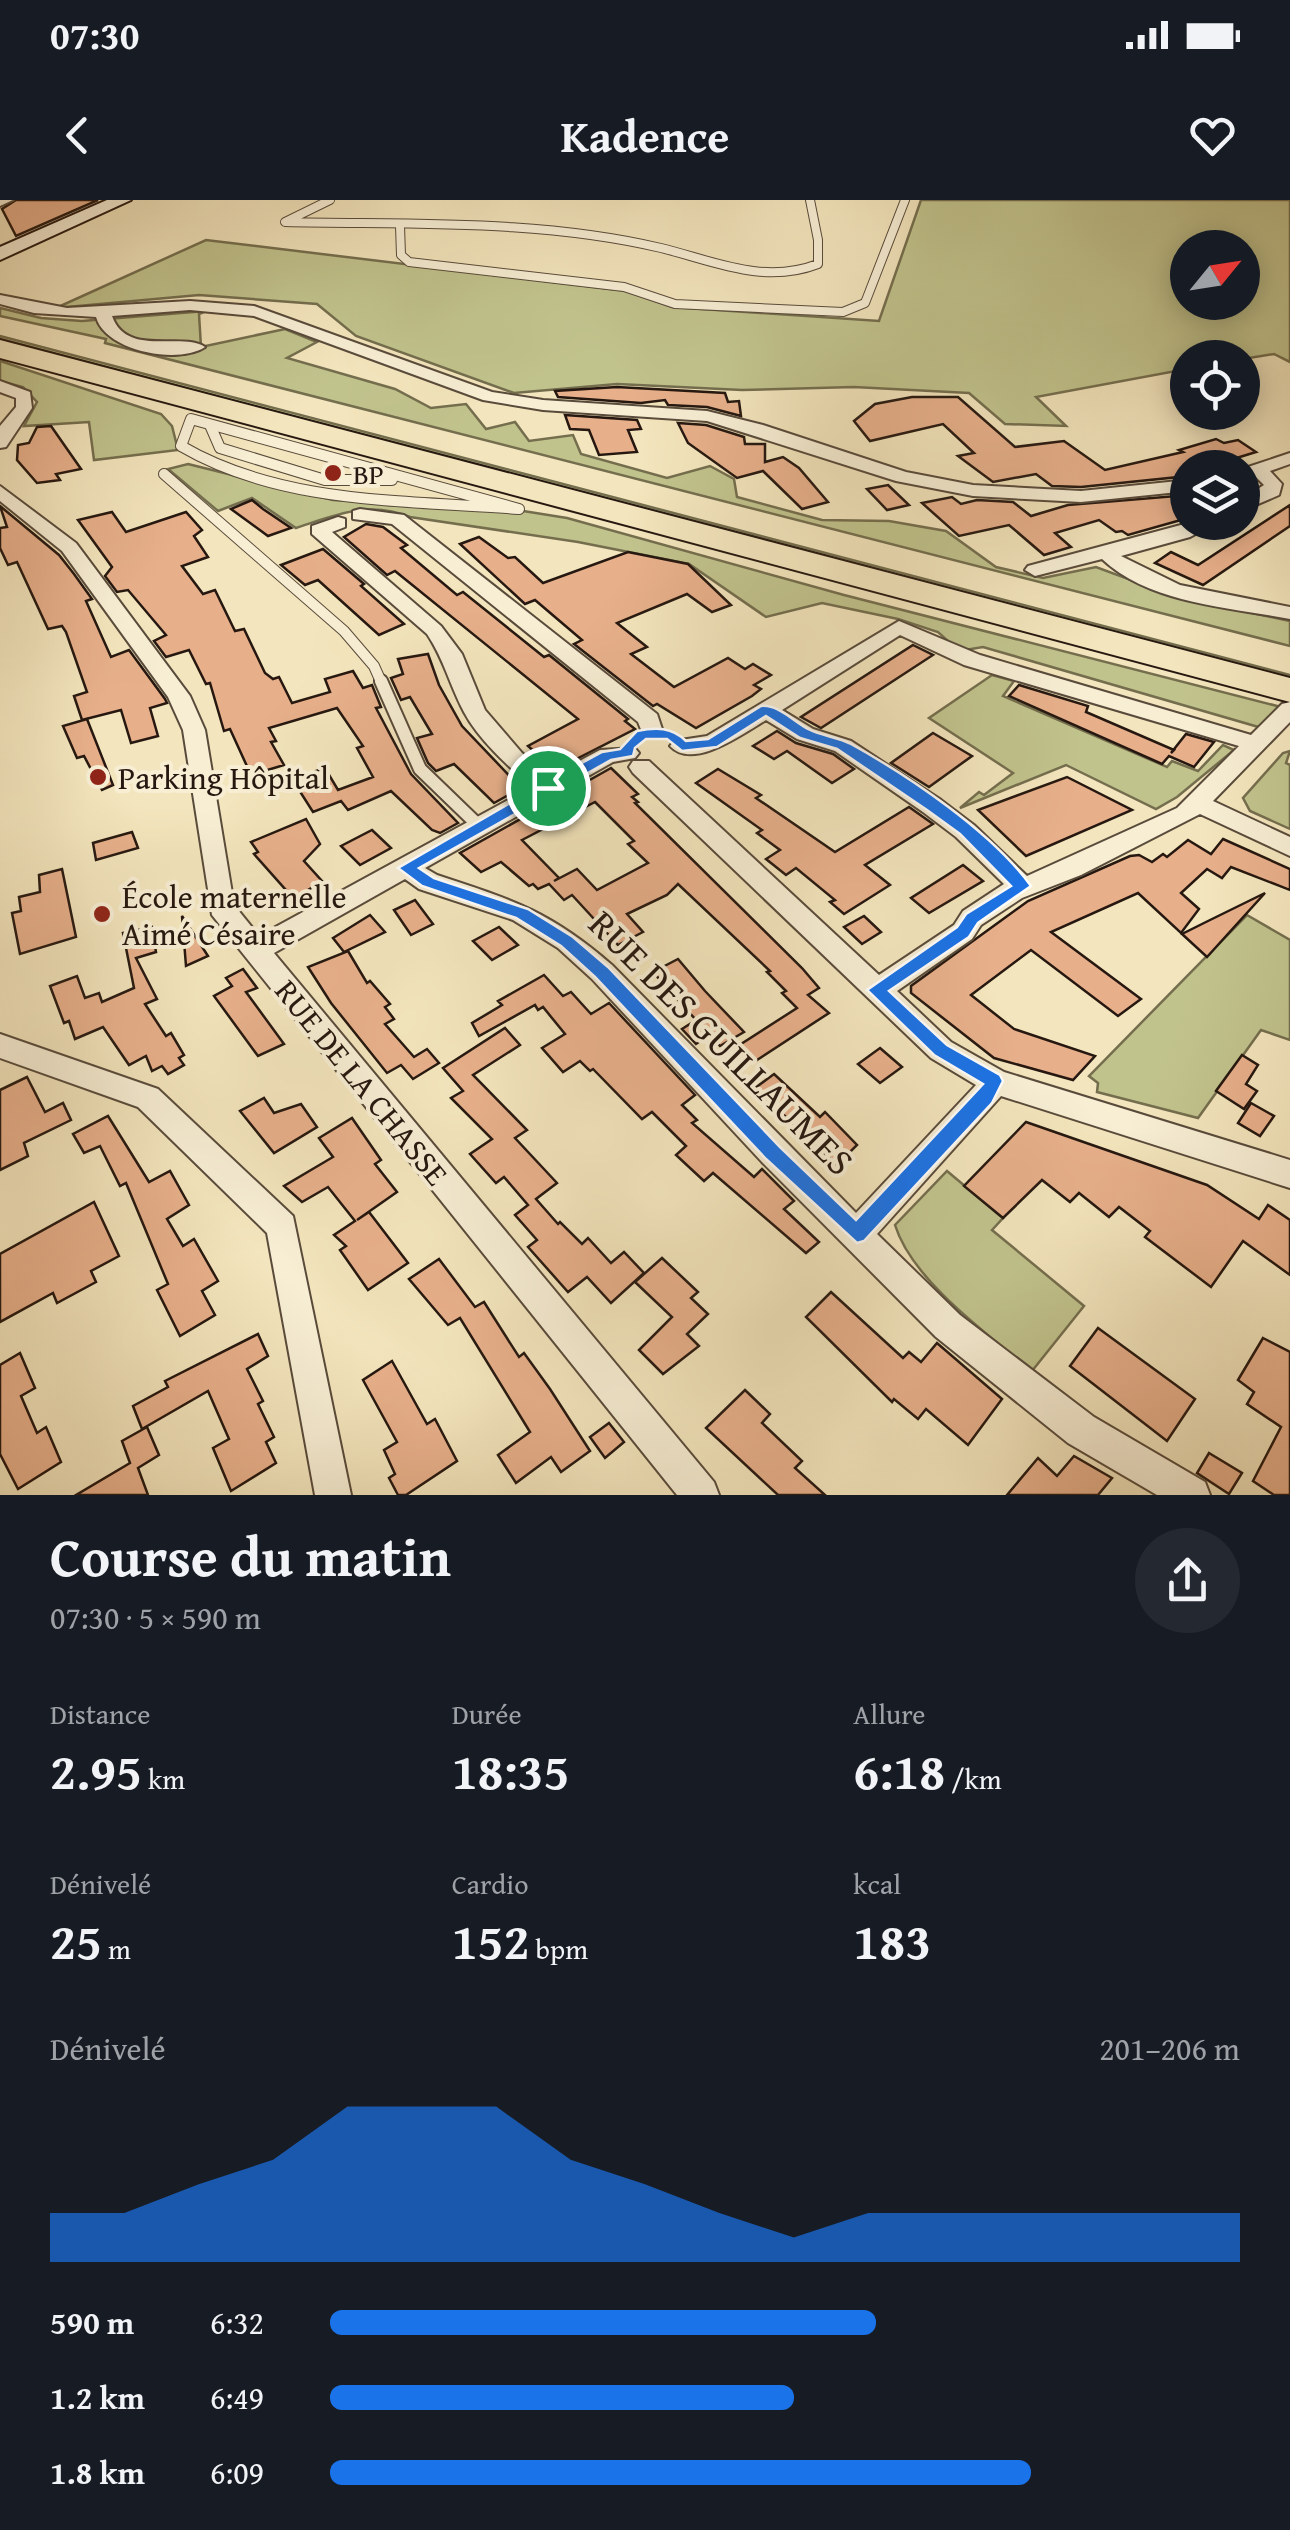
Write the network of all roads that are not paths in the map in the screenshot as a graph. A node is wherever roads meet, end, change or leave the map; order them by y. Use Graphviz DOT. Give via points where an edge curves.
graph roads {
  1 [pos="122,200"];
  2 [pos="330,200"];
  3 [pos="810,200"];
  4 [pos="905,200"];
  5 [pos="400,226"];
  6 [pos="0,254"];
  7 [pos="0,299"];
  8 [pos="105,314"];
  9 [pos="8,344"];
  10 [pos="197,347"];
  11 [pos="0,386"];
  12 [pos="200,422"];
  13 [pos="4,425"];
  14 [pos="0,443"];
  15 [pos="1290,458"];
  16 [pos="1260,470"];
  17 [pos="164,474"];
  18 [pos="1260,477"];
  19 [pos="410,480"];
  20 [pos="1170,488"];
  21 [pos="0,492"];
  22 [pos="1260,496"];
  23 [pos="519,508"];
  24 [pos="360,515"];
  25 [pos="338,523"];
  26 [pos="670,526"];
  27 [pos="1170,533"];
  28 [pos="1113,550"];
  29 [pos="1036,570"];
  30 [pos="1290,613"];
  31 [pos="1286,687"];
  32 [pos="766,710"];
  33 [pos="652,732"];
  34 [pos="1273,736"];
  35 [pos="682,746"];
  36 [pos="643,763"];
  37 [pos="548,788"];
  38 [pos="1199,804"];
  39 [pos="479,826"];
  40 [pos="1290,848"];
  41 [pos="406,868"];
  42 [pos="1022,886"];
  43 [pos="255,950"];
  44 [pos="876,990"];
  45 [pos="0,1046"];
  46 [pos="994,1081"];
  47 [pos="1290,1174"];
  48 [pos="857,1234"];
  49 [pos="333,1495"];
  50 [pos="701,1495"];
  51 [pos="1192,1495"];
  1 -- 6 [label="main road"];
  2 -- 5 [label="lane" via="285,222"];
  3 -- 5 [label="lane" via="822,245 818,264 785,274 592,233 507,224"];
  4 -- 5 [label="lane" via="864,303 843,312 675,304 624,287 410,262 401,255"];
  7 -- 8 [label="street" via="46,313"];
  8 -- 10 [label="street" via="118,336 136,344"];
  8 -- 20 [label="street" via="198,306 258,312 487,395 541,406 729,420 904,478 969,489 1098,498"];
  9 -- 12 [label="highway" via="42,370"];
  9 -- 26 [label="highway"];
  9 -- 31 [label="highway"];
  11 -- 13 [label="street" via="24,396 24,408"];
  12 -- 19 [label="lane"];
  12 -- 19 [label="lane" via="220,448 325,480"];
  12 -- 23 [label="lane" via="182,446 195,457 290,486"];
  13 -- 14 [label="street"];
  15 -- 16 [label="street"];
  17 -- 39 [label="lane" via="344,631 374,666 420,769"];
  18 -- 22 [label="street" via="1273,484"];
  19 -- 23 [label="lane"];
  21 -- 43 [label="street, RUE DE LA CHASSE" via="69,547 180,696 194,730 222,908"];
  23 -- 26 [label="highway"];
  24 -- 33 [label="street" via="397,520 650,720"];
  25 -- 37 [label="street" via="319,530 434,630 475,712"];
  26 -- 31 [label="highway"];
  27 -- 28 [label="street"];
  28 -- 29 [label="street"];
  28 -- 30 [label="street" via="1112,558 1124,568 1180,590"];
  31 -- 34 [label="street"];
  32 -- 34 [label="street" via="898,627 972,660"];
  32 -- 35 [label="street" via="712,743"];
  32 -- 42 [label="street" via="843,746 965,830"];
  33 -- 35 [label="street"];
  33 -- 36 [label="street" via="635,738"];
  34 -- 38 [label="street"];
  35 -- 36 [label="street" via="679,762"];
  36 -- 37 [label="street" via="608,756"];
  36 -- 44 [label="street" via="669,796"];
  37 -- 39 [label="street"];
  38 -- 40 [label="street"];
  38 -- 42 [label="street" via="1122,846"];
  39 -- 41 [label="street"];
  41 -- 43 [label="street"];
  41 -- 48 [label="street, RUE DES GUILLAUMES" via="428,882 522,913 567,942"];
  42 -- 44 [label="street"];
  43 -- 50 [label="street, RUE DE LA CHASSE"];
  44 -- 46 [label="street" via="940,1050"];
  45 -- 49 [label="street" via="148,1098 282,1226"];
  46 -- 47 [label="street"];
  46 -- 48 [label="street"];
  48 -- 51 [label="street, RUE DES GUILLAUMES" via="978,1350 1081,1430"];
}
